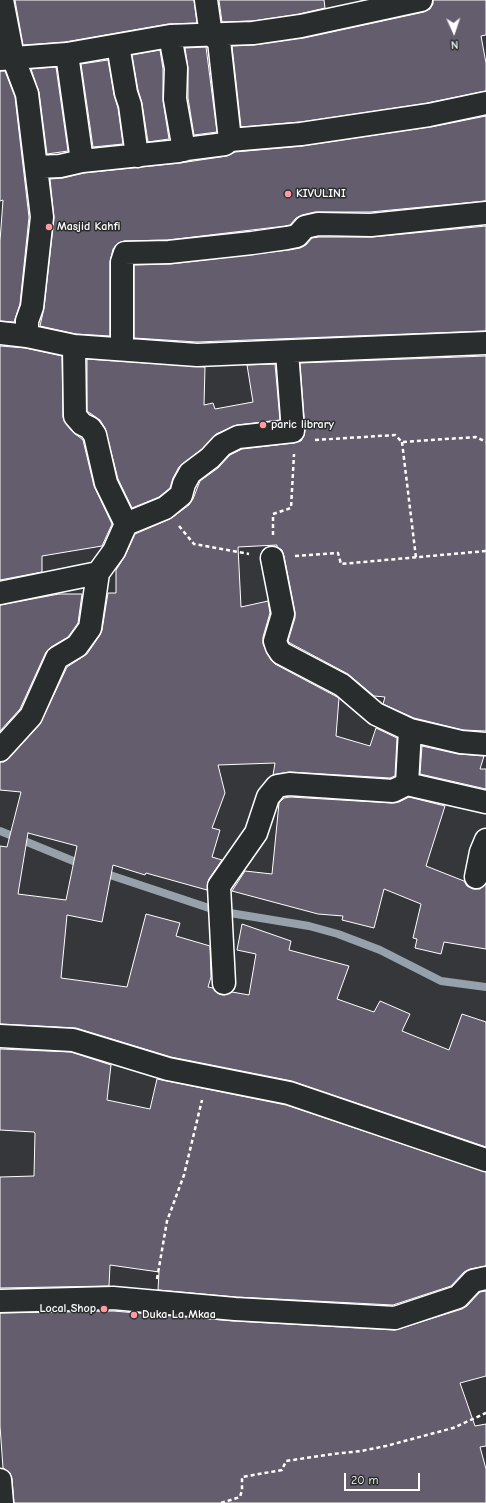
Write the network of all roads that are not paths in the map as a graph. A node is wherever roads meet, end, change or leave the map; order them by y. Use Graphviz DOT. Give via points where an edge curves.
graph roads {
  1 [pos="2,0"];
  2 [pos="206,0"];
  3 [pos="421,0"];
  4 [pos="211,35"];
  5 [pos="170,36"];
  6 [pos="118,45"];
  7 [pos="67,54"];
  8 [pos="7,58"];
  9 [pos="486,103"];
  10 [pos="230,140"];
  11 [pos="184,150"];
  12 [pos="137,156"];
  13 [pos="82,161"];
  14 [pos="37,167"];
  15 [pos="486,213"];
  16 [pos="0,333"];
  17 [pos="27,336"];
  18 [pos="486,343"];
  19 [pos="74,346"];
  20 [pos="122,349"];
  21 [pos="287,352"];
  22 [pos="126,524"];
  23 [pos="273,558"];
  24 [pos="98,573"];
  25 [pos="0,593"];
  26 [pos="410,730"];
  27 [pos="486,744"];
  28 [pos="0,750"];
  29 [pos="407,784"];
  30 [pos="486,802"];
  31 [pos="486,840"];
  32 [pos="476,878"];
  33 [pos="224,983"];
  34 [pos="0,1036"];
  35 [pos="486,1160"];
  36 [pos="486,1278"];
  37 [pos="0,1301"];
  38 [pos="0,1480"];
  39 [pos="2,1503"];
  1 -- 8 [label="street"];
  2 -- 4 [label="street"];
  3 -- 4 [label="street" via="301,26"];
  4 -- 5 [label="street"];
  4 -- 10 [label="street" via="219,40"];
  5 -- 6 [label="street"];
  5 -- 11 [label="street" via="176,68 175,98"];
  6 -- 7 [label="street"];
  6 -- 12 [label="street"];
  7 -- 8 [label="street"];
  7 -- 13 [label="street"];
  8 -- 14 [label="street" via="27,94"];
  9 -- 10 [label="street" via="301,134"];
  10 -- 11 [label="street" via="225,144"];
  11 -- 12 [label="street"];
  12 -- 13 [label="street"];
  13 -- 14 [label="street" via="60,166"];
  14 -- 17 [label="street" via="42,217"];
  15 -- 20 [label="street" via="371,225 318,224 305,227 297,236 280,239 169,252 125,254 122,262"];
  16 -- 17 [label="street"];
  17 -- 19 [label="street"];
  18 -- 21 [label="street"];
  19 -- 20 [label="street"];
  19 -- 22 [label="street" via="75,416 95,435 106,483"];
  20 -- 21 [label="street" via="197,355"];
  21 -- 22 [label="street" via="294,436 238,437 222,446 190,473 182,494 165,508"];
  22 -- 24 [label="street" via="114,551"];
  23 -- 26 [label="street" via="283,614 275,641 281,653 342,685 376,714"];
  24 -- 25 [label="street"];
  24 -- 28 [label="street" via="90,628 77,646 57,658 30,716"];
  26 -- 27 [label="street" via="461,742"];
  26 -- 29 [label="street"];
  29 -- 30 [label="street"];
  29 -- 33 [label="street" via="394,791 289,784 277,786 268,797 256,833 219,886"];
  31 -- 32 [label="street"];
  34 -- 35 [label="street" via="73,1040 168,1069 289,1093"];
  36 -- 37 [label="street" via="473,1281 458,1296 395,1318 113,1298"];
  38 -- 39 [label="street"];
}
